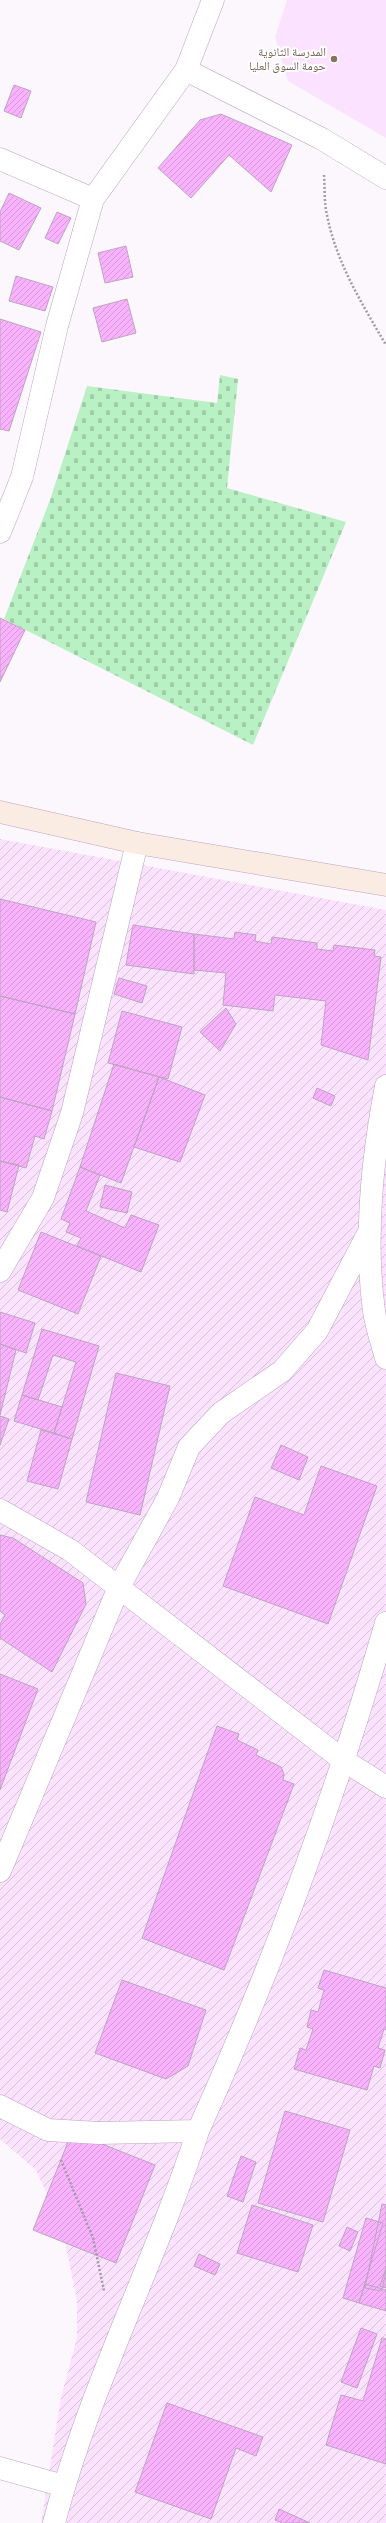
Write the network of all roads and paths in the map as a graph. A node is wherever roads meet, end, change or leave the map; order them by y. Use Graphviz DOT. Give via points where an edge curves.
graph roads {
  1 [pos="213,0"];
  2 [pos="186,70"];
  3 [pos="322,139"];
  4 [pos="0,160"];
  5 [pos="386,178"];
  6 [pos="93,199"];
  7 [pos="386,345"];
  8 [pos="0,532"];
  9 [pos="0,812"];
  10 [pos="137,844"];
  11 [pos="386,885"];
  12 [pos="386,1086"];
  13 [pos="370,1230"];
  14 [pos="379,1254"];
  15 [pos="0,1271"];
  16 [pos="386,1358"];
  17 [pos="0,1510"];
  18 [pos="119,1587"];
  19 [pos="386,1623"];
  20 [pos="343,1760"];
  21 [pos="386,1787"];
  22 [pos="0,1871"];
  23 [pos="0,2106"];
  24 [pos="48,2130"];
  25 [pos="198,2130"];
  26 [pos="119,2338"];
  27 [pos="0,2468"];
  28 [pos="64,2486"];
  29 [pos="54,2523"];
  1 -- 2 [label="street"];
  2 -- 3 [label="street"];
  2 -- 6 [label="street"];
  3 -- 5 [label="street"];
  3 -- 7 [label="path" via="326,214 338,255 356,294"];
  4 -- 6 [label="street"];
  6 -- 8 [label="street" via="57,326 22,477"];
  9 -- 10 [label="main road"];
  10 -- 11 [label="main road"];
  10 -- 15 [label="street" via="60,1154 43,1198"];
  12 -- 13 [label="street" via="376,1137"];
  13 -- 14 [label="street"];
  13 -- 18 [label="street" via="317,1331 282,1371 221,1413 189,1448 168,1498"];
  14 -- 16 [label="street" via="374,1311"];
  17 -- 18 [label="street" via="70,1550"];
  18 -- 20 [label="street"];
  18 -- 22 [label="street"];
  19 -- 20 [label="street"];
  20 -- 21 [label="street"];
  20 -- 25 [label="street" via="261,1982"];
  23 -- 24 [label="street"];
  24 -- 25 [label="street" via="99,2133"];
  24 -- 26 [label="path" via="93,2238 106,2299"];
  25 -- 26 [label="street" via="158,2243"];
  26 -- 28 [label="street"];
  27 -- 28 [label="street"];
  28 -- 29 [label="street"];
}
